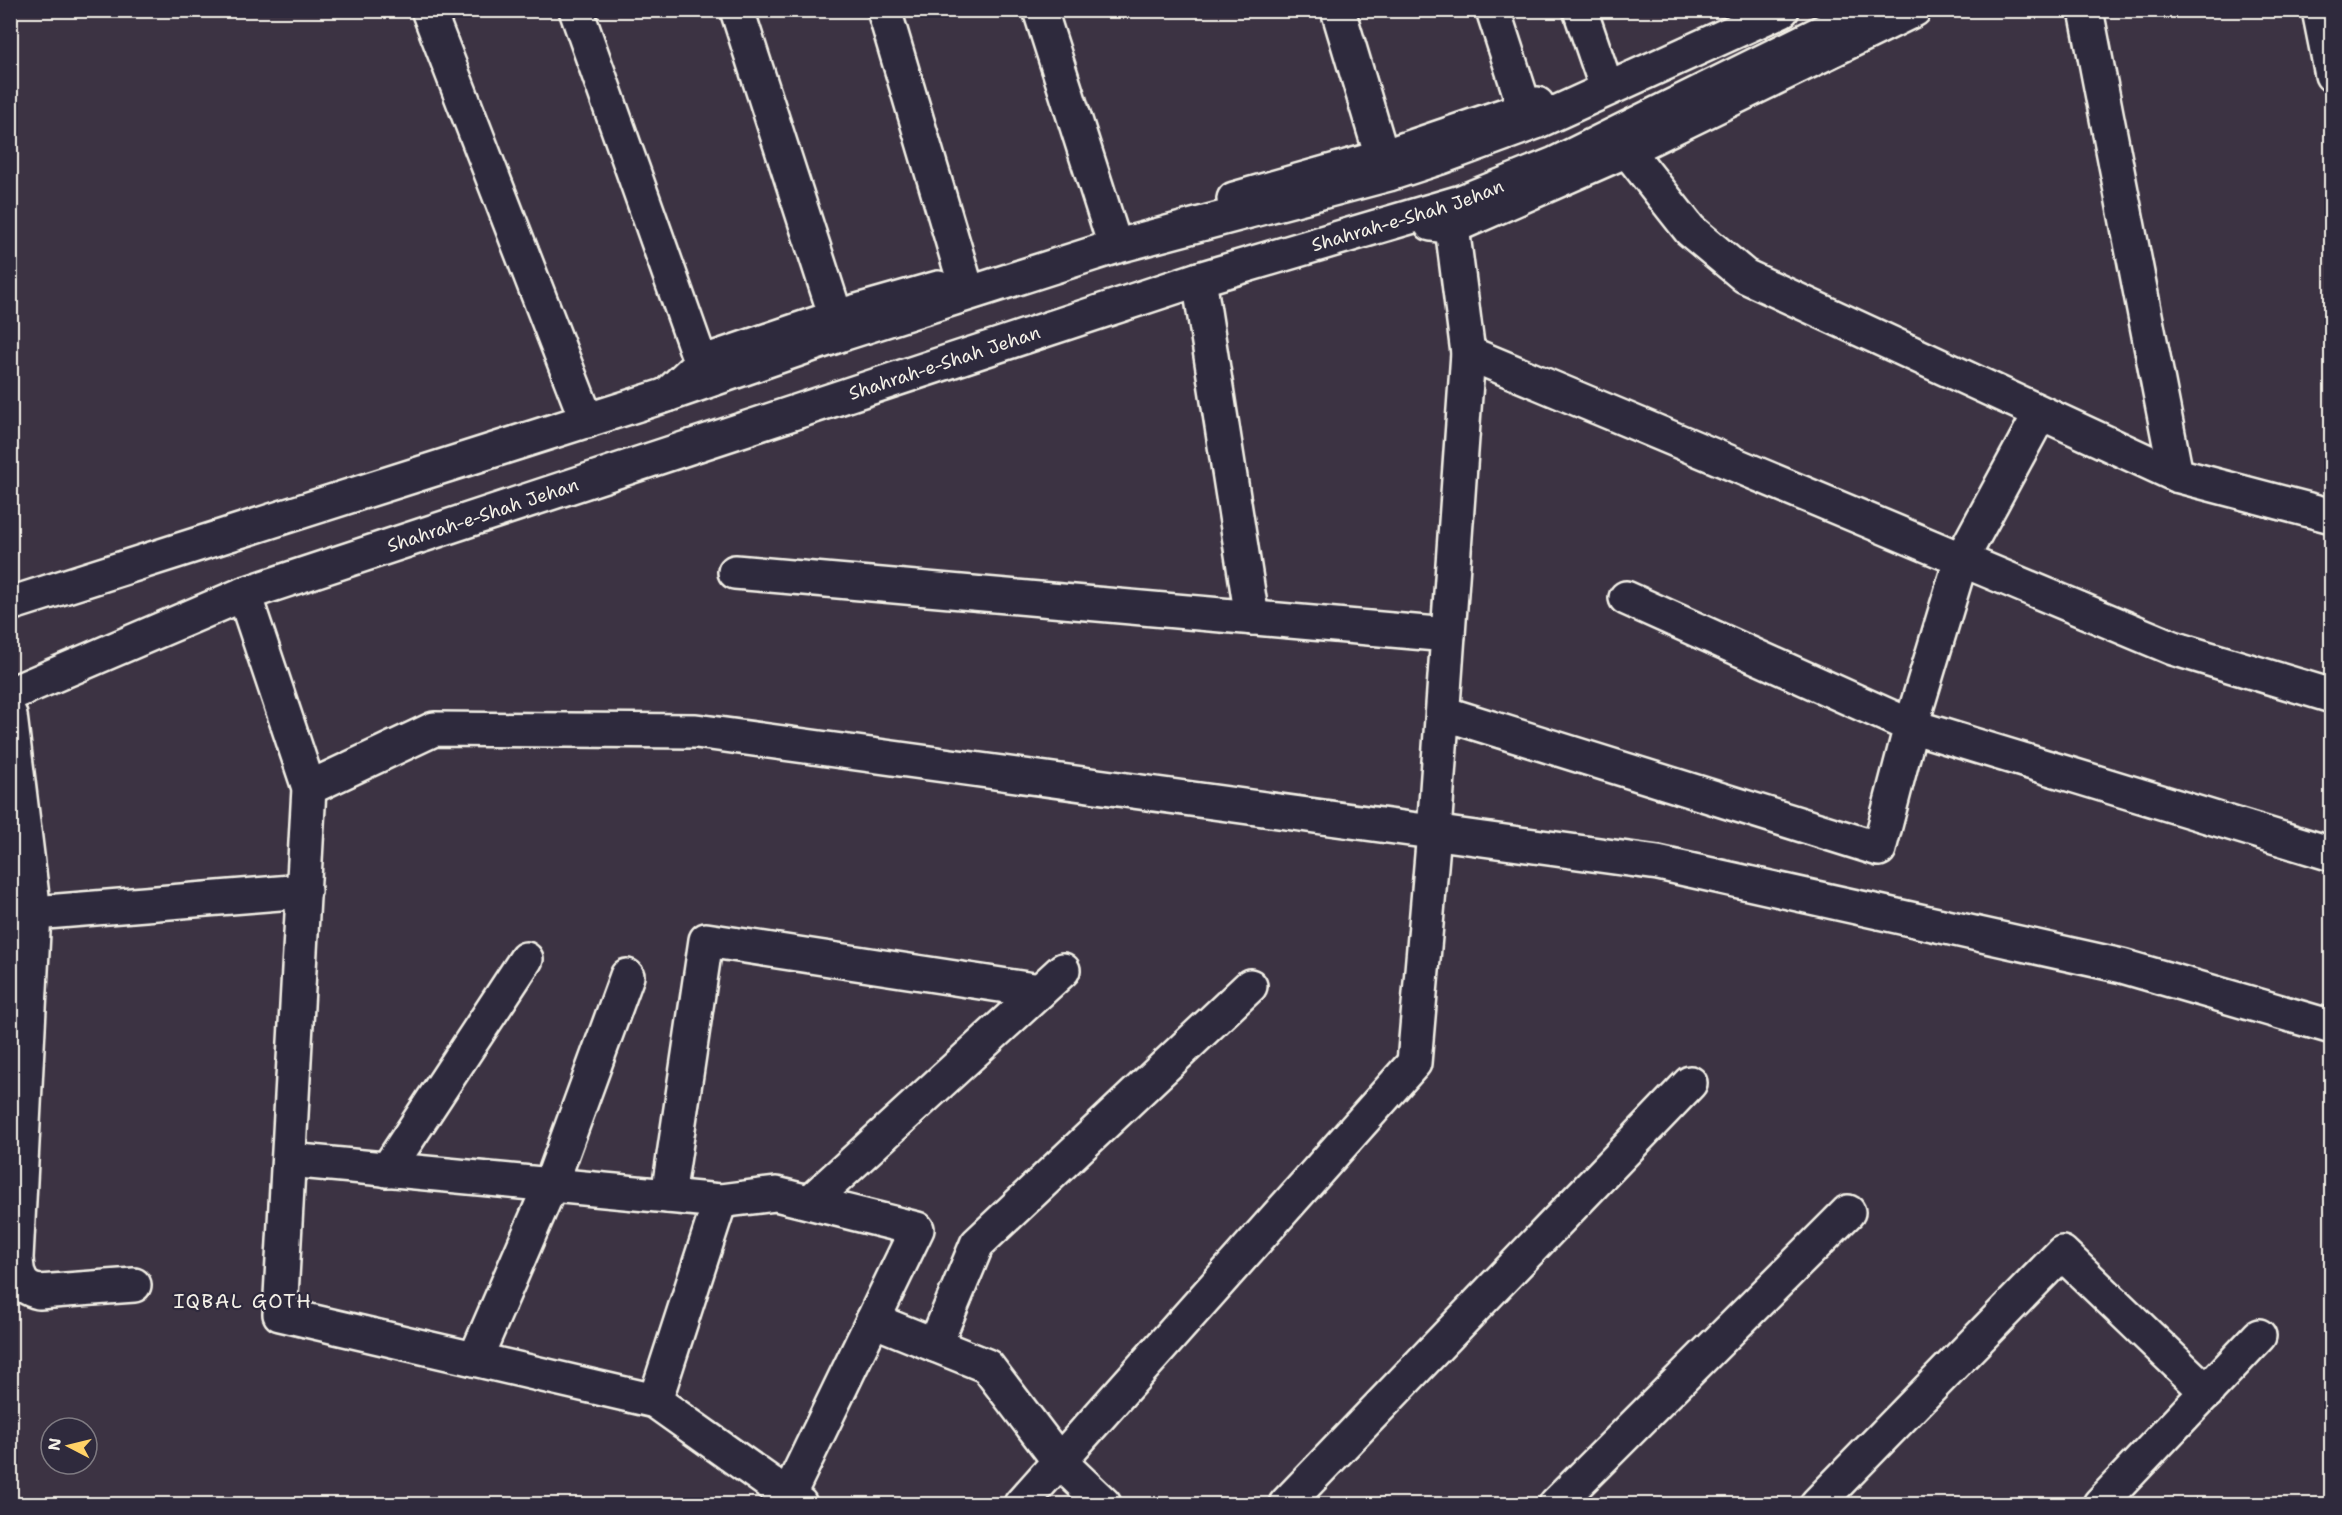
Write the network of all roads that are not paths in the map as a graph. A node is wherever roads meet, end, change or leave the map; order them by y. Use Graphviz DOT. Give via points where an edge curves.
graph roads {
  1 [pos="428,10"];
  2 [pos="576,10"];
  3 [pos="736,10"];
  4 [pos="884,10"];
  5 [pos="1040,10"];
  6 [pos="1338,10"];
  7 [pos="1493,10"];
  8 [pos="1581,10"];
  9 [pos="1757,10"];
  10 [pos="1782,10"];
  11 [pos="1867,10"];
  12 [pos="1914,10"];
  13 [pos="2086,10"];
  14 [pos="2319,10"];
  15 [pos="2331,75"];
  16 [pos="1603,77"];
  17 [pos="1526,109"];
  18 [pos="1627,150"];
  19 [pos="1385,165"];
  20 [pos="1397,220"];
  21 [pos="1452,226"];
  22 [pos="1111,234"];
  23 [pos="1199,279"];
  24 [pos="964,280"];
  25 [pos="836,316"];
  26 [pos="1468,353"];
  27 [pos="701,363"];
  28 [pos="667,395"];
  29 [pos="2040,414"];
  30 [pos="587,421"];
  31 [pos="2176,475"];
  32 [pos="2331,516"];
  33 [pos="1961,560"];
  34 [pos="735,572"];
  35 [pos="244,594"];
  36 [pos="1626,598"];
  37 [pos="10,604"];
  38 [pos="1252,618"];
  39 [pos="1448,635"];
  40 [pos="10,694"];
  41 [pos="2331,696"];
  42 [pos="1443,713"];
  43 [pos="10,715"];
  44 [pos="1911,726"];
  45 [pos="309,788"];
  46 [pos="1434,832"];
  47 [pos="2331,854"];
  48 [pos="304,891"];
  49 [pos="22,915"];
  50 [pos="526,960"];
  51 [pos="627,976"];
  52 [pos="1250,986"];
  53 [pos="2331,1027"];
  54 [pos="1690,1083"];
  55 [pos="289,1160"];
  56 [pos="387,1170"];
  57 [pos="551,1184"];
  58 [pos="668,1196"];
  59 [pos="720,1201"];
  60 [pos="810,1202"];
  61 [pos="1848,1212"];
  62 [pos="134,1285"];
  63 [pos="873,1320"];
  64 [pos="2259,1336"];
  65 [pos="935,1345"];
  66 [pos="475,1359"];
  67 [pos="2207,1392"];
  68 [pos="655,1401"];
  69 [pos="1059,1461"];
  70 [pos="794,1500"];
  71 [pos="1021,1504"];
  72 [pos="1104,1504"];
  73 [pos="1286,1504"];
  74 [pos="1556,1504"];
  75 [pos="1817,1504"];
  76 [pos="2100,1504"];
  1 -- 30 [label="street"];
  2 -- 27 [label="street"];
  3 -- 25 [label="street"];
  4 -- 24 [label="street"];
  5 -- 22 [label="street"];
  6 -- 19 [label="street"];
  7 -- 17 [label="street"];
  8 -- 16 [label="street"];
  9 -- 16 [label="street"];
  10 -- 19 [label="street" via="1536,122"];
  11 -- 20 [label="street, Shahrah-e-Shah Jehan" via="1555,164 1461,202"];
  12 -- 18 [label="street"];
  13 -- 31 [label="street"];
  14 -- 15 [label="street"];
  16 -- 17 [label="street"];
  17 -- 19 [label="street"];
  18 -- 21 [label="street"];
  18 -- 29 [label="street" via="1690,230 1745,276"];
  19 -- 22 [label="street"];
  19 -- 28 [label="street" via="845,333"];
  20 -- 21 [label="street"];
  20 -- 23 [label="street, Shahrah-e-Shah Jehan"];
  21 -- 26 [label="street"];
  22 -- 24 [label="street"];
  23 -- 35 [label="street, Shahrah-e-Shah Jehan"];
  23 -- 38 [label="street"];
  24 -- 25 [label="street"];
  25 -- 27 [label="street"];
  26 -- 33 [label="street"];
  26 -- 39 [label="street"];
  27 -- 28 [label="street"];
  28 -- 30 [label="street"];
  29 -- 31 [label="street"];
  29 -- 33 [label="street"];
  30 -- 37 [label="street"];
  31 -- 32 [label="street"];
  33 -- 41 [label="street" via="2173,648"];
  33 -- 44 [label="street"];
  34 -- 38 [label="street"];
  35 -- 40 [label="street, Shahrah-e-Shah Jehan"];
  35 -- 45 [label="street"];
  36 -- 44 [label="street"];
  38 -- 39 [label="street"];
  39 -- 42 [label="street"];
  42 -- 44 [label="street" via="1879,849"];
  42 -- 46 [label="street"];
  43 -- 49 [label="street"];
  44 -- 47 [label="street"];
  45 -- 46 [label="street" via="434,729 696,731"];
  45 -- 48 [label="street"];
  46 -- 53 [label="street" via="1658,863 2121,966"];
  46 -- 69 [label="street" via="1414,1063"];
  48 -- 49 [label="street"];
  48 -- 55 [label="street"];
  49 -- 62 [label="street" via="17,1276 27,1289 39,1292"];
  50 -- 56 [label="street"];
  51 -- 57 [label="street"];
  52 -- 65 [label="street" via="977,1244"];
  54 -- 73 [label="street"];
  55 -- 56 [label="street"];
  55 -- 66 [label="street" via="280,1314"];
  56 -- 57 [label="street"];
  57 -- 58 [label="street"];
  57 -- 66 [label="street"];
  58 -- 59 [label="street"];
  58 -- 60 [label="street" via="706,940 1052,980"];
  59 -- 60 [label="street" via="776,1194"];
  59 -- 68 [label="street"];
  60 -- 63 [label="street" via="917,1229"];
  61 -- 74 [label="street"];
  63 -- 65 [label="street"];
  63 -- 70 [label="street"];
  64 -- 67 [label="street"];
  65 -- 69 [label="street" via="987,1366"];
  66 -- 68 [label="street"];
  67 -- 75 [label="street" via="2062,1253"];
  67 -- 76 [label="street"];
  68 -- 70 [label="street"];
  69 -- 71 [label="street"];
  69 -- 72 [label="street"];
}
